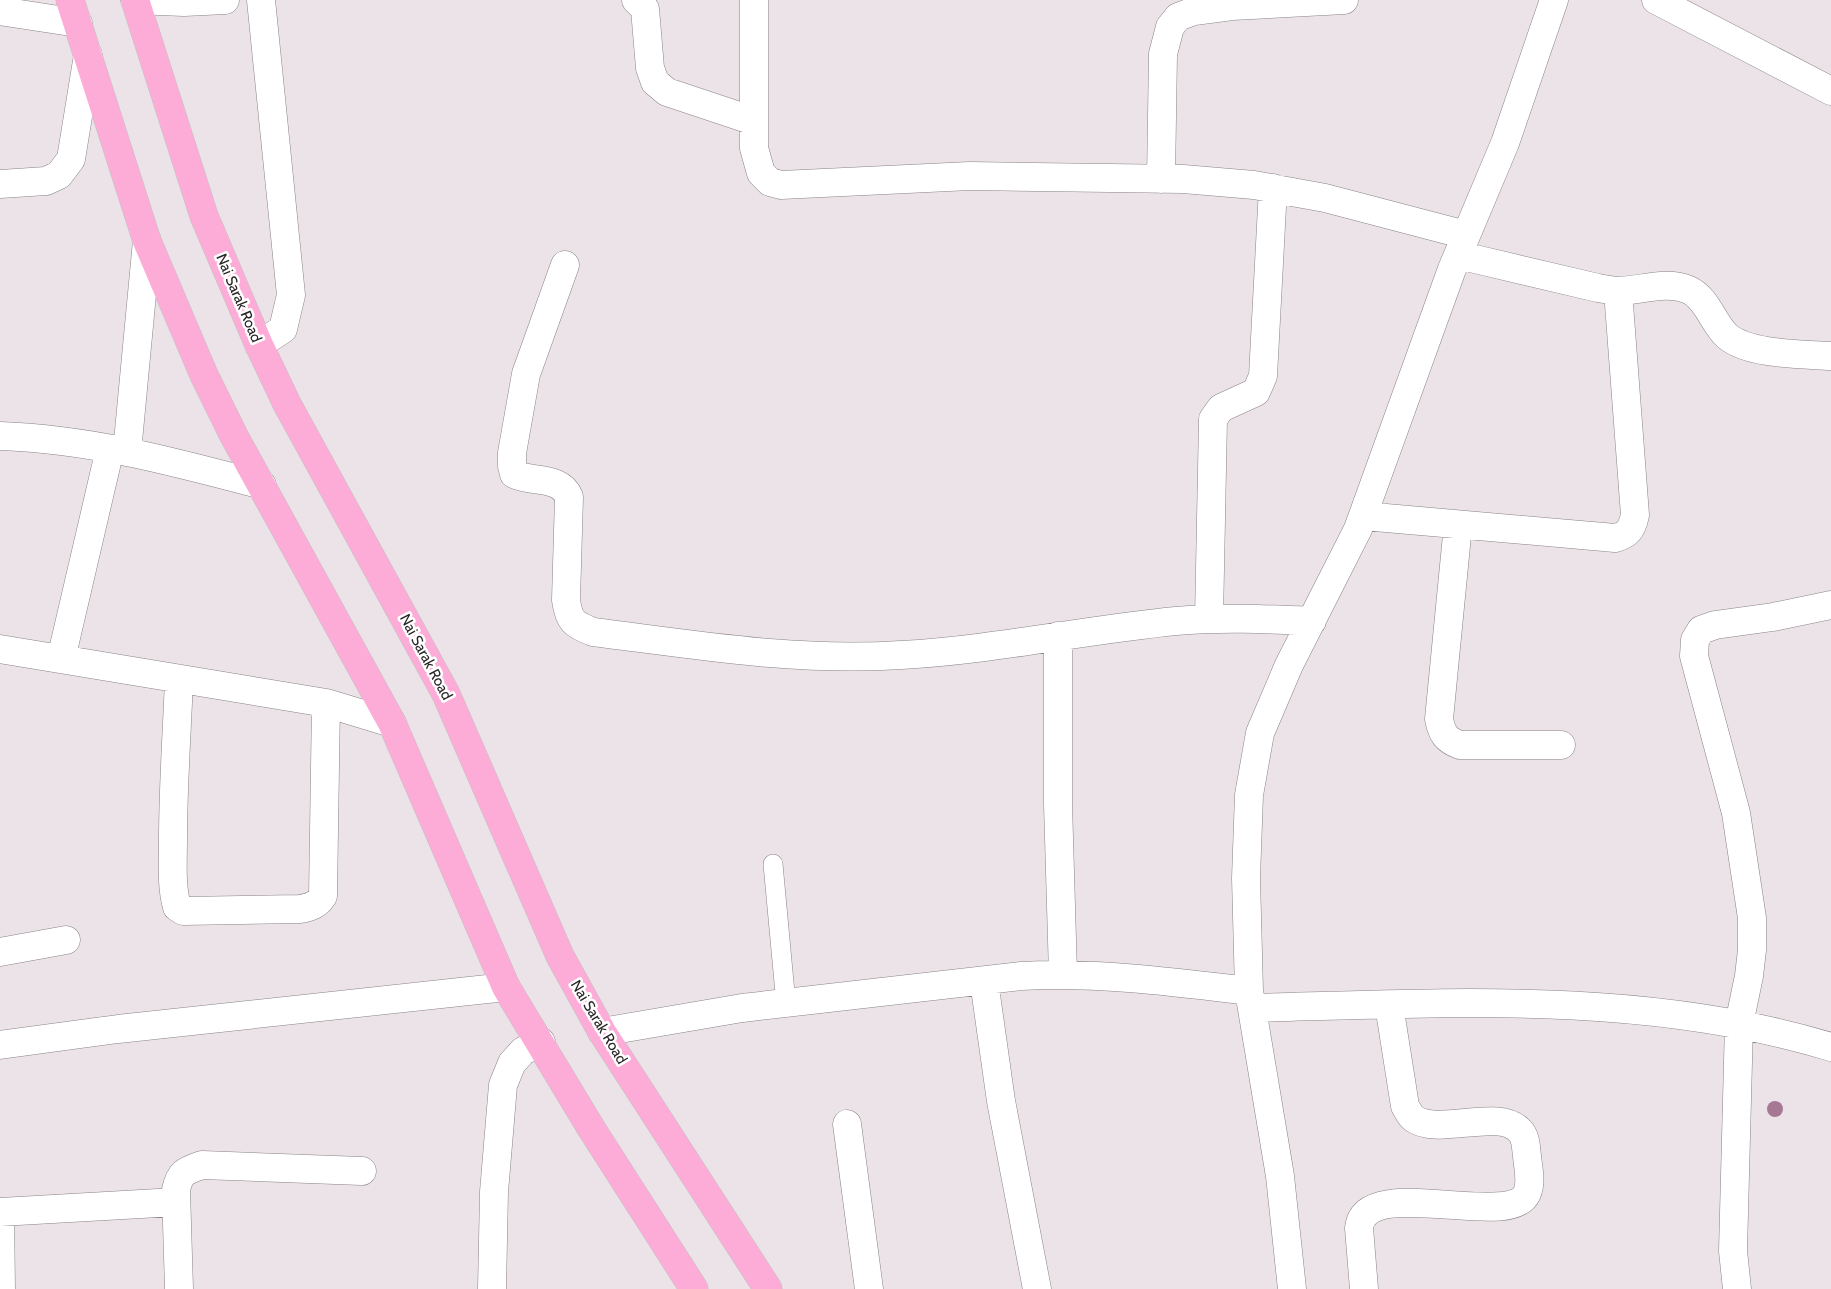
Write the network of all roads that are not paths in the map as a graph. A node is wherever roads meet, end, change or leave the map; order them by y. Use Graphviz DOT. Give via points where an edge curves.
graph roads {
  1 [pos="135,0"];
  2 [pos="225,0"];
  3 [pos="262,0"];
  4 [pos="636,0"];
  5 [pos="754,0"];
  6 [pos="1344,0"];
  7 [pos="1554,0"];
  8 [pos="1656,0"];
  9 [pos="0,11"];
  10 [pos="74,12"];
  11 [pos="88,55"];
  12 [pos="1831,92"];
  13 [pos="754,121"];
  14 [pos="1161,179"];
  15 [pos="0,184"];
  16 [pos="1273,188"];
  17 [pos="147,241"];
  18 [pos="1462,245"];
  19 [pos="565,266"];
  20 [pos="1618,291"];
  21 [pos="259,345"];
  22 [pos="1831,356"];
  23 [pos="0,436"];
  24 [pos="119,450"];
  25 [pos="262,485"];
  26 [pos="1363,516"];
  27 [pos="1458,525"];
  28 [pos="1831,605"];
  29 [pos="1209,619"];
  30 [pos="1312,621"];
  31 [pos="1058,636"];
  32 [pos="0,649"];
  33 [pos="61,659"];
  34 [pos="179,679"];
  35 [pos="326,703"];
  36 [pos="392,723"];
  37 [pos="1560,745"];
  38 [pos="773,864"];
  39 [pos="66,940"];
  40 [pos="0,952"];
  41 [pos="1062,974"];
  42 [pos="984,981"];
  43 [pos="506,987"];
  44 [pos="1251,1000"];
  45 [pos="786,1004"];
  46 [pos="1389,1005"];
  47 [pos="1739,1024"];
  48 [pos="602,1032"];
  49 [pos="541,1042"];
  50 [pos="0,1045"];
  51 [pos="1831,1047"];
  52 [pos="847,1124"];
  53 [pos="362,1171"];
  54 [pos="176,1202"];
  55 [pos="0,1212"];
  56 [pos="1,1289"];
  57 [pos="179,1289"];
  58 [pos="492,1289"];
  59 [pos="694,1289"];
  60 [pos="768,1289"];
  61 [pos="869,1289"];
  62 [pos="1037,1289"];
  63 [pos="1292,1289"];
  64 [pos="1364,1289"];
  65 [pos="1737,1289"];
  1 -- 2 [label="street"];
  1 -- 21 [label="main road, Nai Sarak Road" via="204,216"];
  3 -- 21 [label="street" via="291,295 283,329"];
  4 -- 13 [label="street" via="644,9 650,68 655,82 667,92"];
  5 -- 13 [label="street"];
  6 -- 14 [label="street" via="1232,6 1194,11 1178,17 1170,27 1162,54"];
  7 -- 18 [label="street" via="1504,143"];
  8 -- 12 [label="street"];
  9 -- 10 [label="street"];
  10 -- 11 [label="main road"];
  11 -- 15 [label="street" via="71,159 59,175 46,181"];
  11 -- 17 [label="main road"];
  13 -- 14 [label="street" via="758,166 770,182 781,185 970,176"];
  14 -- 16 [label="street"];
  16 -- 18 [label="street" via="1325,198"];
  16 -- 29 [label="street" via="1263,376 1256,392 1221,408 1214,419"];
  17 -- 24 [label="street"];
  17 -- 25 [label="main road" via="204,376"];
  18 -- 20 [label="street" via="1574,284"];
  18 -- 26 [label="street"];
  19 -- 31 [label="street" via="526,374 512,466 514,474 559,484 569,496 566,600 568,616 576,625 592,632 751,653 832,657 902,655"];
  20 -- 22 [label="street" via="1681,287 1691,291 1726,336 1740,344 1765,350"];
  20 -- 27 [label="street" via="1635,515 1632,528 1624,536 1615,538"];
  21 -- 48 [label="main road, Nai Sarak Road" via="287,404 446,694 560,956"];
  23 -- 24 [label="street"];
  24 -- 25 [label="street"];
  24 -- 33 [label="street"];
  25 -- 36 [label="main road"];
  26 -- 27 [label="street"];
  26 -- 30 [label="street"];
  27 -- 37 [label="street" via="1439,720 1442,733 1449,742 1460,745"];
  28 -- 47 [label="street" via="1715,625 1701,630 1695,640 1694,656 1736,813 1752,918 1749,976"];
  29 -- 30 [label="street"];
  29 -- 31 [label="street"];
  30 -- 44 [label="street" via="1260,733 1249,795 1246,878"];
  31 -- 41 [label="street"];
  32 -- 33 [label="street"];
  33 -- 34 [label="street"];
  34 -- 35 [label="street"];
  34 -- 35 [label="street" via="173,864 174,896 178,907 184,911 300,909 319,902 323,896"];
  35 -- 36 [label="street"];
  36 -- 43 [label="main road"];
  38 -- 45 [label="lane"];
  39 -- 40 [label="street"];
  41 -- 42 [label="street"];
  41 -- 44 [label="street" via="1165,980"];
  42 -- 45 [label="street"];
  42 -- 62 [label="street" via="1001,1102"];
  43 -- 49 [label="main road"];
  43 -- 50 [label="street" via="118,1028"];
  44 -- 46 [label="street"];
  44 -- 63 [label="street" via="1280,1176"];
  45 -- 48 [label="street" via="742,1008"];
  46 -- 47 [label="street" via="1566,1005 1656,1011"];
  46 -- 64 [label="street" via="1405,1106 1413,1118 1431,1123 1494,1122 1513,1125 1522,1132 1530,1187 1517,1205 1502,1208 1422,1203 1372,1208 1360,1220 1359,1228"];
  47 -- 51 [label="street"];
  47 -- 65 [label="street" via="1733,1250"];
  48 -- 60 [label="main road, Nai Sarak Road"];
  49 -- 58 [label="street" via="523,1051 512,1063 503,1085 494,1192"];
  49 -- 59 [label="main road" via="591,1128"];
  52 -- 61 [label="street"];
  53 -- 54 [label="street" via="202,1165 187,1170 179,1178"];
  54 -- 55 [label="street"];
  54 -- 57 [label="street"];
  55 -- 56 [label="street"];
}
